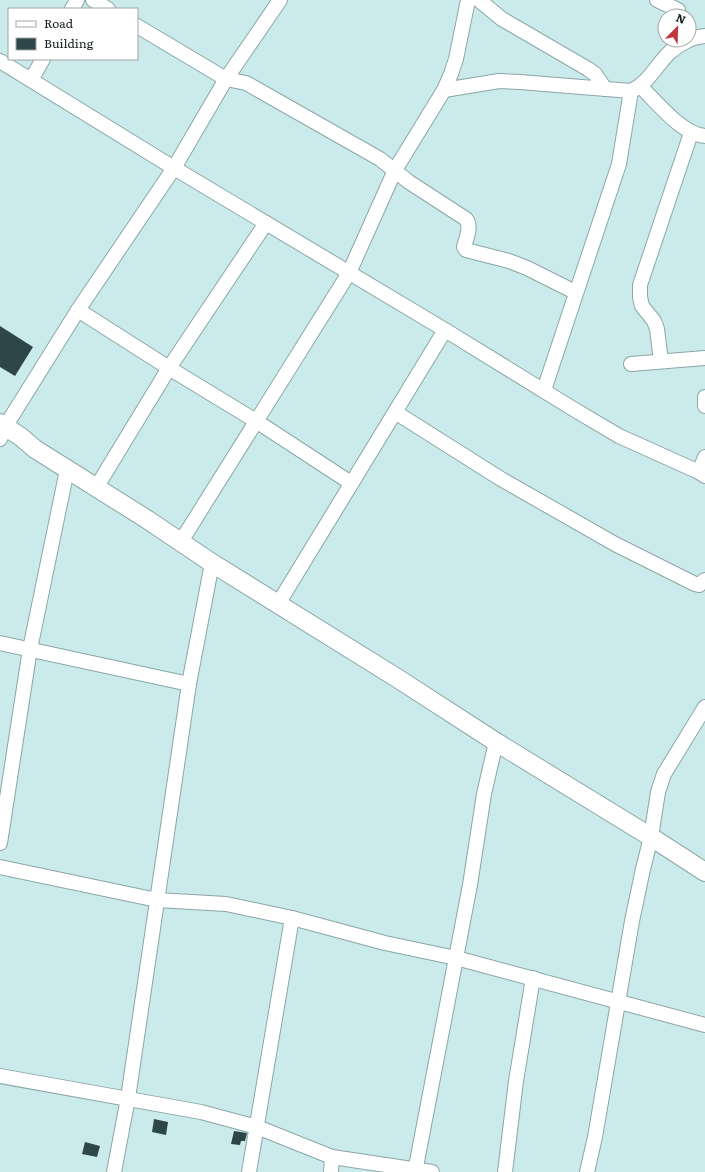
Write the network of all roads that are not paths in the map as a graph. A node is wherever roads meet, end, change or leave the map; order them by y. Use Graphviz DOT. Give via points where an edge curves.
graph roads {
  1 [pos="92,0"];
  2 [pos="468,0"];
  3 [pos="479,0"];
  4 [pos="657,0"];
  5 [pos="273,2"];
  6 [pos="106,8"];
  7 [pos="677,8"];
  8 [pos="138,27"];
  9 [pos="670,48"];
  10 [pos="42,60"];
  11 [pos="0,61"];
  12 [pos="226,79"];
  13 [pos="31,80"];
  14 [pos="605,89"];
  15 [pos="636,89"];
  16 [pos="444,90"];
  17 [pos="691,134"];
  18 [pos="705,136"];
  19 [pos="174,168"];
  20 [pos="395,170"];
  21 [pos="266,223"];
  22 [pos="349,273"];
  23 [pos="575,292"];
  24 [pos="78,310"];
  25 [pos="445,330"];
  26 [pos="705,358"];
  27 [pos="661,361"];
  28 [pos="631,364"];
  29 [pos="169,368"];
  30 [pos="544,390"];
  31 [pos="705,397"];
  32 [pos="705,406"];
  33 [pos="395,412"];
  34 [pos="256,421"];
  35 [pos="1,432"];
  36 [pos="705,457"];
  37 [pos="67,470"];
  38 [pos="702,474"];
  39 [pos="351,483"];
  40 [pos="96,488"];
  41 [pos="180,542"];
  42 [pos="212,563"];
  43 [pos="705,580"];
  44 [pos="278,604"];
  45 [pos="0,643"];
  46 [pos="30,649"];
  47 [pos="189,684"];
  48 [pos="705,707"];
  49 [pos="496,742"];
  50 [pos="652,837"];
  51 [pos="0,843"];
  52 [pos="0,867"];
  53 [pos="705,872"];
  54 [pos="157,900"];
  55 [pos="292,918"];
  56 [pos="456,958"];
  57 [pos="533,978"];
  58 [pos="618,1001"];
  59 [pos="705,1025"];
  60 [pos="0,1076"];
  61 [pos="128,1098"];
  62 [pos="257,1127"];
  63 [pos="332,1157"];
  64 [pos="415,1170"];
  65 [pos="114,1172"];
  66 [pos="249,1172"];
  67 [pos="331,1172"];
  68 [pos="432,1172"];
  69 [pos="505,1172"];
  70 [pos="587,1172"];
  1 -- 6 [label="street"];
  2 -- 16 [label="street" via="456,58"];
  3 -- 14 [label="street" via="507,23 588,69 595,74"];
  4 -- 7 [label="street"];
  5 -- 12 [label="street"];
  8 -- 12 [label="street"];
  9 -- 15 [label="street"];
  10 -- 13 [label="street"];
  11 -- 13 [label="street"];
  12 -- 19 [label="street"];
  12 -- 20 [label="street" via="246,83"];
  13 -- 19 [label="street"];
  14 -- 15 [label="street"];
  14 -- 16 [label="street" via="499,82"];
  15 -- 17 [label="street"];
  15 -- 23 [label="street" via="619,164"];
  16 -- 20 [label="street"];
  17 -- 18 [label="street"];
  17 -- 27 [label="street" via="640,285 642,306 657,329"];
  19 -- 21 [label="street"];
  19 -- 24 [label="street"];
  20 -- 22 [label="street"];
  20 -- 23 [label="street" via="466,220 469,228 464,247 466,250 509,261"];
  21 -- 22 [label="street"];
  21 -- 29 [label="street"];
  22 -- 25 [label="street"];
  22 -- 34 [label="street"];
  23 -- 30 [label="street"];
  24 -- 29 [label="street"];
  24 -- 35 [label="street"];
  25 -- 30 [label="street"];
  25 -- 33 [label="street"];
  26 -- 27 [label="street"];
  27 -- 28 [label="street"];
  29 -- 34 [label="street"];
  29 -- 40 [label="street"];
  30 -- 38 [label="street" via="619,436"];
  31 -- 32 [label="street"];
  33 -- 39 [label="street"];
  33 -- 43 [label="street" via="501,479 615,544 695,584 699,585"];
  34 -- 39 [label="street"];
  34 -- 41 [label="street"];
  35 -- 37 [label="main road" via="16,444 35,449"];
  36 -- 38 [label="street"];
  37 -- 40 [label="main road"];
  37 -- 46 [label="street"];
  39 -- 44 [label="street"];
  40 -- 41 [label="main road"];
  41 -- 42 [label="main road"];
  42 -- 44 [label="main road"];
  42 -- 47 [label="street"];
  44 -- 49 [label="main road"];
  45 -- 46 [label="street"];
  46 -- 47 [label="street"];
  46 -- 51 [label="street"];
  47 -- 54 [label="street"];
  48 -- 50 [label="street" via="664,774 658,792"];
  49 -- 50 [label="main road"];
  49 -- 56 [label="street" via="484,794"];
  50 -- 53 [label="main road"];
  50 -- 58 [label="street" via="635,905"];
  52 -- 54 [label="street"];
  54 -- 55 [label="street" via="226,904"];
  54 -- 61 [label="street"];
  55 -- 56 [label="street" via="385,943"];
  55 -- 62 [label="street"];
  56 -- 57 [label="street"];
  56 -- 64 [label="street"];
  57 -- 58 [label="street"];
  57 -- 69 [label="street" via="516,1081"];
  58 -- 59 [label="street"];
  58 -- 70 [label="street"];
  60 -- 61 [label="street"];
  61 -- 62 [label="street" via="201,1112"];
  61 -- 65 [label="street"];
  62 -- 63 [label="street"];
  62 -- 66 [label="street"];
  63 -- 64 [label="street"];
  63 -- 67 [label="street"];
  64 -- 68 [label="street"];
}
